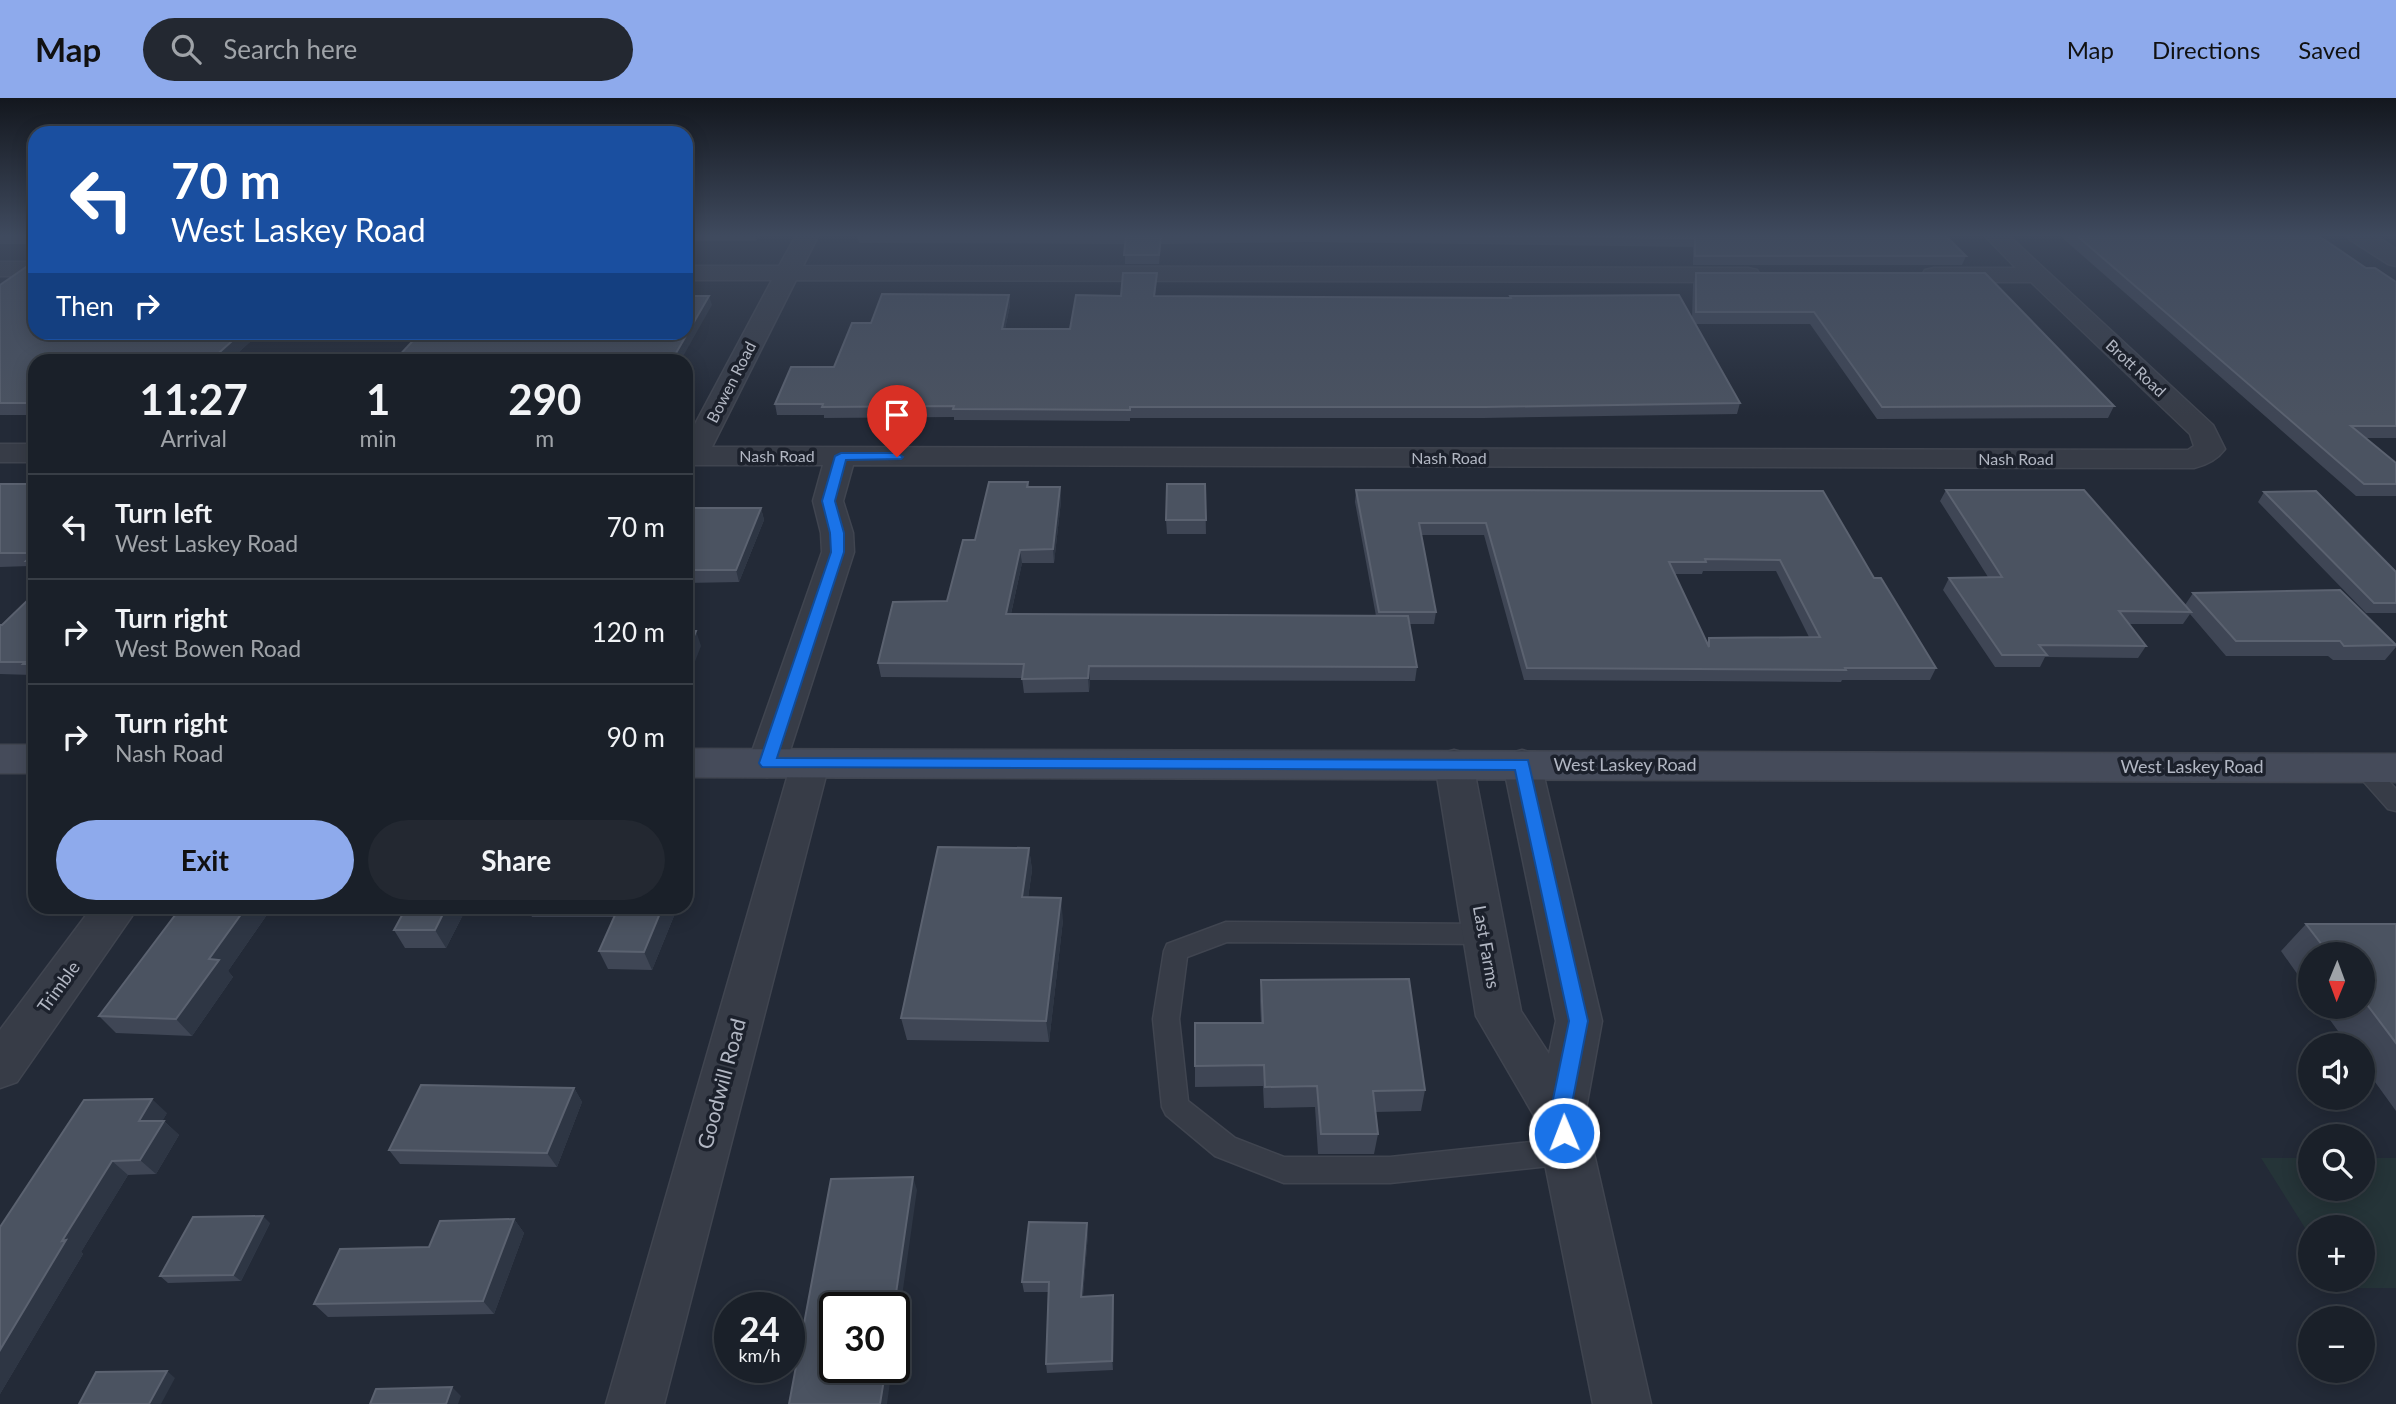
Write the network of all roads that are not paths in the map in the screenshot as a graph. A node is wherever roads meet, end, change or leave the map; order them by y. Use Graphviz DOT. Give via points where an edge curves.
graph roads {
  1 [pos="774,295"];
  2 [pos="2058,295"];
  3 [pos="693,448"];
  4 [pos="2210,449"];
  5 [pos="0,453"];
  6 [pos="28,453"];
  7 [pos="693,456"];
  8 [pos="841,456"];
  9 [pos="0,759"];
  10 [pos="28,759"];
  11 [pos="693,763"];
  12 [pos="789,763"];
  13 [pos="1454,764"];
  14 [pos="1522,764"];
  15 [pos="2380,768"];
  16 [pos="2396,803"];
  17 [pos="112,914"];
  18 [pos="1484,934"];
  19 [pos="0,1067"];
  20 [pos="1564,1133"];
  21 [pos="635,1404"];
  22 [pos="1622,1404"];
  1 -- 3 [label="street, Bowen Road"];
  2 -- 4 [label="street, Brott Road" via="2203,431"];
  4 -- 8 [label="street, Nash Road" via="2194,459"];
  5 -- 6 [label="street"];
  7 -- 8 [label="street, Nash Road"];
  8 -- 12 [label="street, Goodwill Road" via="828,501 838,552"];
  9 -- 10 [label="main road"];
  11 -- 12 [label="main road, West Laskey Road"];
  12 -- 13 [label="main road, West Laskey Road"];
  12 -- 21 [label="street, Goodwill Road"];
  13 -- 14 [label="main road, West Laskey Road"];
  13 -- 18 [label="street, Last Farms"];
  14 -- 15 [label="main road, West Laskey Road"];
  14 -- 20 [label="street, Last Farms" via="1579,1021"];
  15 -- 16 [label="lane"];
  17 -- 19 [label="street, Trimble"];
  18 -- 20 [label="street, Last Farms" via="1499,1016"];
  18 -- 20 [label="lane" via="1226,932 1176,951 1166,1019 1175,1107 1225,1147 1284,1170 1390,1170"];
  20 -- 22 [label="street, Last Farms"];
}
